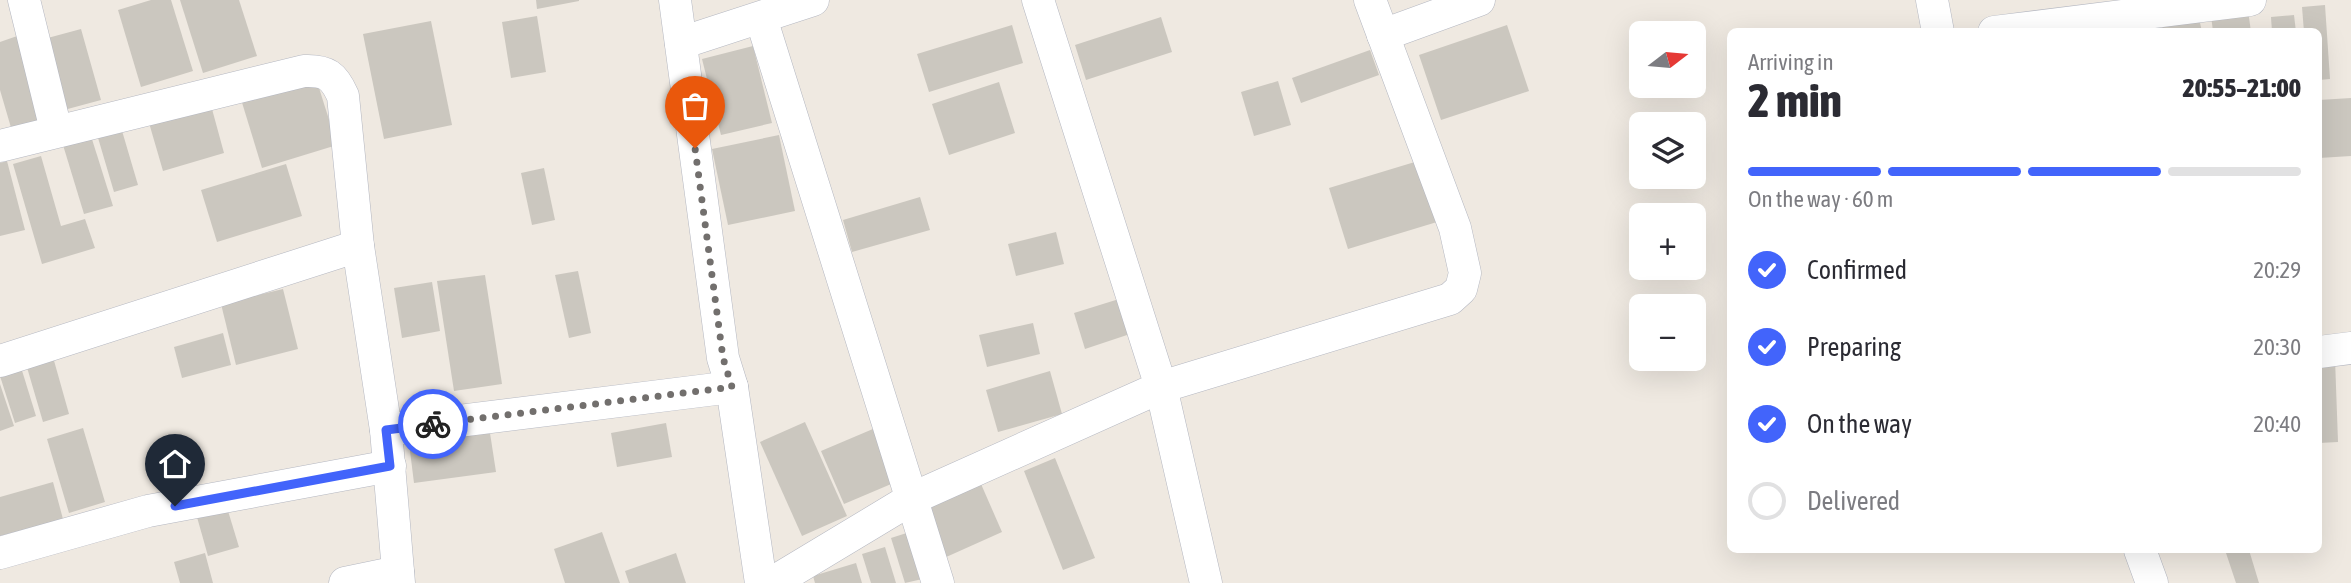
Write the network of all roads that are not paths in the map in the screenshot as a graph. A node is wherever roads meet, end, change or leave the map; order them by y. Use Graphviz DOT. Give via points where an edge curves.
graph roads {
  1 [pos="24,0"];
  2 [pos="675,0"];
  3 [pos="813,0"];
  4 [pos="1038,0"];
  5 [pos="1370,0"];
  6 [pos="1479,0"];
  7 [pos="1932,0"];
  8 [pos="2250,0"];
  9 [pos="761,18"];
  10 [pos="2155,22"];
  11 [pos="1937,28"];
  12 [pos="2058,28"];
  13 [pos="1383,35"];
  14 [pos="681,43"];
  15 [pos="57,130"];
  16 [pos="0,146"];
  17 [pos="358,246"];
  18 [pos="2351,348"];
  19 [pos="2322,352"];
  20 [pos="0,361"];
  21 [pos="732,387"];
  22 [pos="1161,387"];
  23 [pos="386,430"];
  24 [pos="390,466"];
  25 [pos="913,498"];
  26 [pos="0,553"];
  27 [pos="2141,553"];
  28 [pos="398,577"];
  29 [pos="345,583"];
  30 [pos="761,583"];
  31 [pos="772,583"];
  32 [pos="938,583"];
  33 [pos="1206,583"];
  34 [pos="2152,583"];
  1 -- 15 [label="street"];
  2 -- 14 [label="street"];
  3 -- 9 [label="street"];
  4 -- 22 [label="street"];
  5 -- 13 [label="street"];
  6 -- 13 [label="street"];
  7 -- 11 [label="street"];
  8 -- 10 [label="street"];
  9 -- 14 [label="street"];
  9 -- 25 [label="street"];
  10 -- 12 [label="street"];
  13 -- 22 [label="street" via="1455,228 1465,273 1461,289 1450,299"];
  14 -- 21 [label="street" via="723,358"];
  15 -- 16 [label="street"];
  15 -- 17 [label="street" via="304,71 328,73 342,96"];
  17 -- 20 [label="street"];
  17 -- 23 [label="street"];
  18 -- 19 [label="street"];
  21 -- 23 [label="street"];
  21 -- 30 [label="street"];
  22 -- 25 [label="street"];
  22 -- 33 [label="street"];
  23 -- 24 [label="street"];
  24 -- 26 [label="street" via="148,510"];
  24 -- 28 [label="street"];
  25 -- 31 [label="street"];
  25 -- 32 [label="street"];
  27 -- 34 [label="street"];
  28 -- 29 [label="street"];
}
